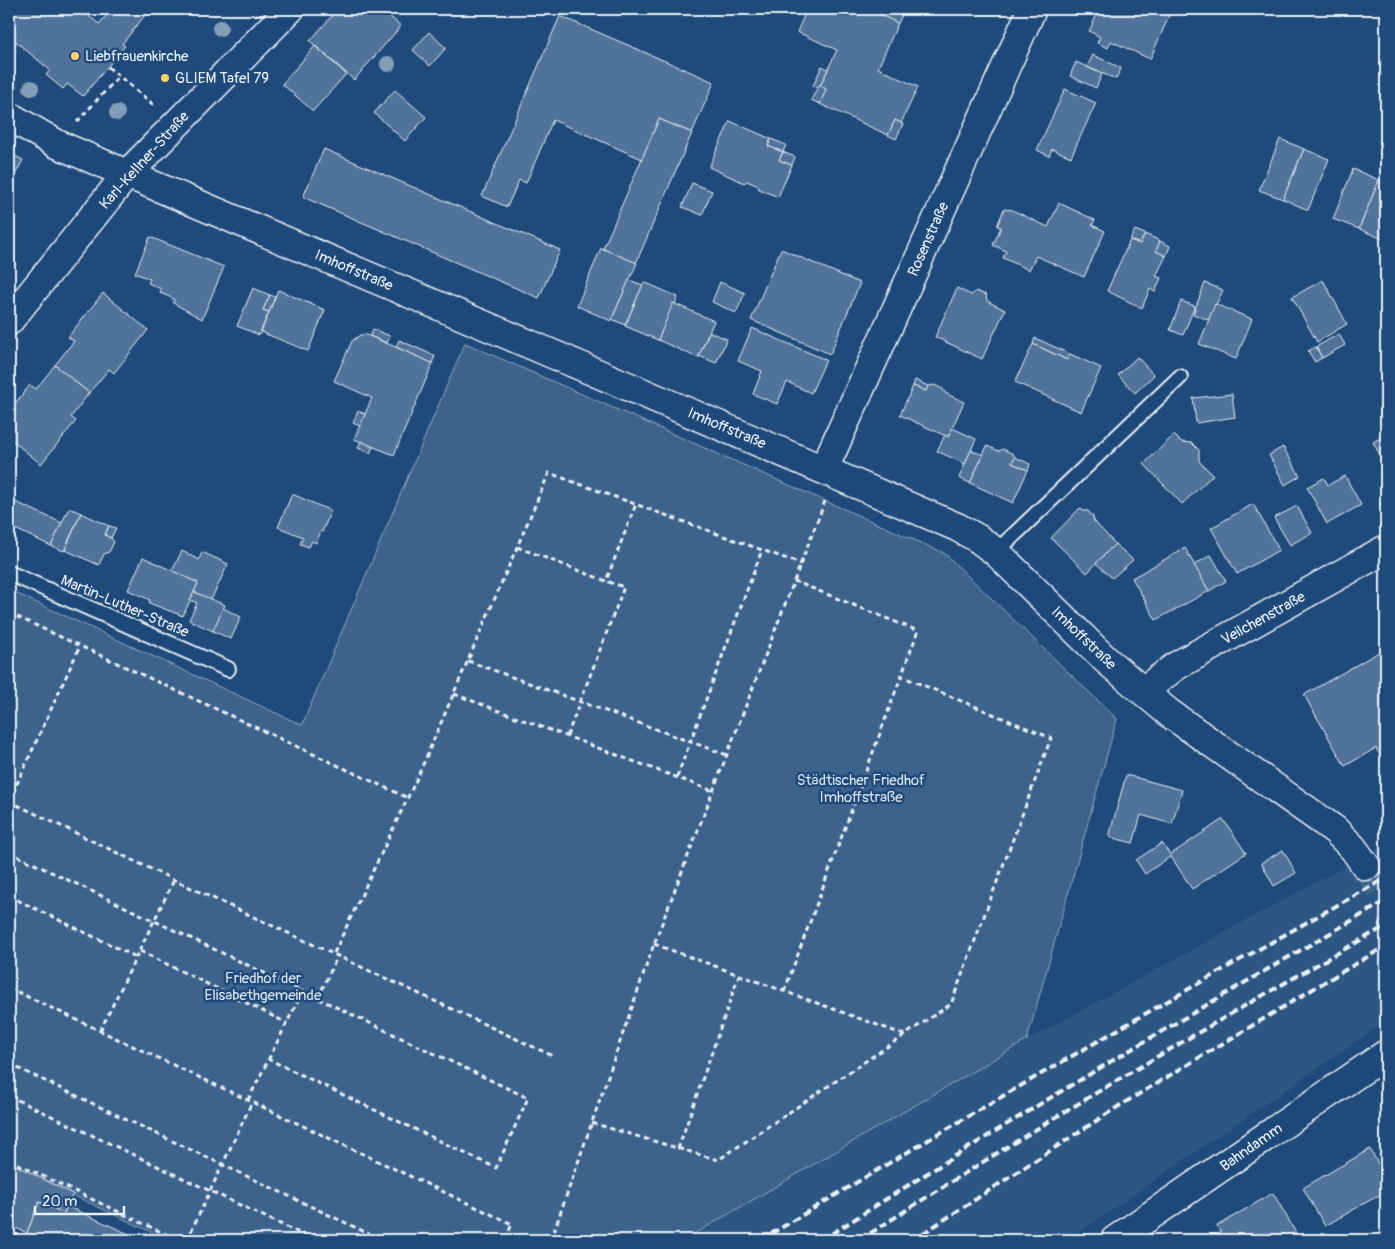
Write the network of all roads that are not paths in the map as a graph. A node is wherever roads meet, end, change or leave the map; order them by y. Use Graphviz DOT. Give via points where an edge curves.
graph roads {
  1 [pos="290,9"];
  2 [pos="1032,9"];
  3 [pos="9,116"];
  4 [pos="126,174"];
  5 [pos="9,321"];
  6 [pos="1180,377"];
  7 [pos="830,472"];
  8 [pos="1386,549"];
  9 [pos="996,552"];
  10 [pos="9,573"];
  11 [pos="228,668"];
  12 [pos="1143,691"];
  13 [pos="1366,866"];
  14 [pos="1386,1054"];
  15 [pos="1115,1240"];
  1 -- 4 [label="street, Karl-Kellner-Straße"];
  2 -- 7 [label="street, Rosenstraße"];
  3 -- 4 [label="street, Imhoffstraße" via="57,144"];
  4 -- 5 [label="street, Karl-Kellner-Straße"];
  4 -- 7 [label="street, Imhoffstraße"];
  6 -- 9 [label="lane"];
  7 -- 9 [label="street, Imhoffstraße" via="957,527"];
  8 -- 12 [label="street, Veilchenstraße" via="1176,666"];
  9 -- 12 [label="street, Imhoffstraße" via="1106,660"];
  10 -- 11 [label="lane, Martin-Luther-Straße"];
  12 -- 13 [label="street, Imhoffstraße" via="1169,713 1335,830"];
  14 -- 15 [label="street, Bahndamm"];
}
